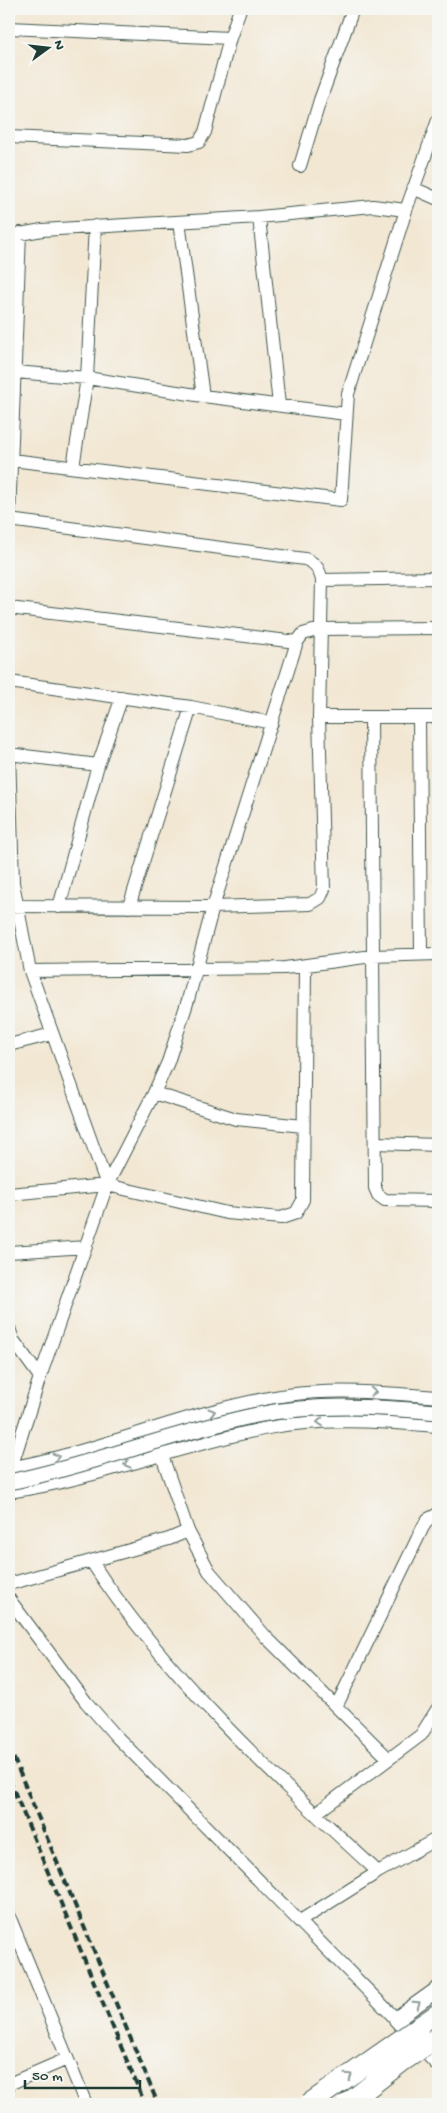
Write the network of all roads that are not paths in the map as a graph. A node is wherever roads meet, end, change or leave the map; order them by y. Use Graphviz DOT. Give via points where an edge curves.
graph roads {
  1 [pos="240,9"];
  2 [pos="353,9"];
  3 [pos="9,28"];
  4 [pos="230,38"];
  5 [pos="438,120"];
  6 [pos="9,137"];
  7 [pos="300,166"];
  8 [pos="414,188"];
  9 [pos="438,199"];
  10 [pos="406,210"];
  11 [pos="259,217"];
  12 [pos="179,222"];
  13 [pos="95,226"];
  14 [pos="14,234"];
  15 [pos="15,372"];
  16 [pos="87,378"];
  17 [pos="203,396"];
  18 [pos="279,405"];
  19 [pos="346,414"];
  20 [pos="12,460"];
  21 [pos="73,467"];
  22 [pos="9,519"];
  23 [pos="438,578"];
  24 [pos="322,580"];
  25 [pos="9,608"];
  26 [pos="438,628"];
  27 [pos="320,630"];
  28 [pos="297,642"];
  29 [pos="9,682"];
  30 [pos="122,697"];
  31 [pos="191,707"];
  32 [pos="319,717"];
  33 [pos="371,717"];
  34 [pos="419,717"];
  35 [pos="438,717"];
  36 [pos="272,723"];
  37 [pos="9,753"];
  38 [pos="98,765"];
  39 [pos="10,838"];
  40 [pos="12,906"];
  41 [pos="59,906"];
  42 [pos="129,907"];
  43 [pos="213,907"];
  44 [pos="421,954"];
  45 [pos="438,954"];
  46 [pos="372,956"];
  47 [pos="305,966"];
  48 [pos="30,970"];
  49 [pos="196,970"];
  50 [pos="52,1034"];
  51 [pos="9,1045"];
  52 [pos="154,1093"];
  53 [pos="303,1126"];
  54 [pos="375,1143"];
  55 [pos="438,1145"];
  56 [pos="106,1184"];
  57 [pos="9,1193"];
  58 [pos="438,1201"];
  59 [pos="86,1246"];
  60 [pos="9,1252"];
  61 [pos="9,1328"];
  62 [pos="40,1377"];
  63 [pos="438,1396"];
  64 [pos="438,1412"];
  65 [pos="438,1426"];
  66 [pos="153,1428"];
  67 [pos="162,1456"];
  68 [pos="11,1480"];
  69 [pos="438,1514"];
  70 [pos="188,1531"];
  71 [pos="91,1561"];
  72 [pos="9,1584"];
  73 [pos="9,1599"];
  74 [pos="336,1705"];
  75 [pos="438,1708"];
  76 [pos="389,1759"];
  77 [pos="315,1814"];
  78 [pos="438,1838"];
  79 [pos="378,1872"];
  80 [pos="9,1916"];
  81 [pos="300,1922"];
  82 [pos="438,1989"];
  83 [pos="438,2014"];
  84 [pos="396,2019"];
  85 [pos="438,2037"];
  86 [pos="67,2059"];
  87 [pos="438,2064"];
  88 [pos="9,2084"];
  89 [pos="86,2104"];
  90 [pos="309,2104"];
  91 [pos="347,2104"];
  1 -- 4 [label="street"];
  2 -- 7 [label="street"];
  3 -- 4 [label="street"];
  4 -- 6 [label="street" via="205,132 199,142 188,145"];
  5 -- 8 [label="street"];
  8 -- 9 [label="street"];
  8 -- 10 [label="street"];
  10 -- 11 [label="street" via="373,206"];
  10 -- 19 [label="street" via="348,394"];
  11 -- 12 [label="street"];
  11 -- 18 [label="street"];
  12 -- 13 [label="street"];
  12 -- 17 [label="street"];
  13 -- 14 [label="street"];
  13 -- 16 [label="street"];
  14 -- 15 [label="street"];
  15 -- 16 [label="street"];
  15 -- 20 [label="street"];
  16 -- 17 [label="street"];
  16 -- 21 [label="street"];
  17 -- 18 [label="street"];
  18 -- 19 [label="street"];
  19 -- 21 [label="street" via="342,500"];
  20 -- 21 [label="street"];
  20 -- 22 [label="street"];
  22 -- 24 [label="street" via="305,559 314,562"];
  23 -- 24 [label="street"];
  24 -- 27 [label="street"];
  25 -- 28 [label="street"];
  26 -- 27 [label="street"];
  27 -- 28 [label="street" via="303,634"];
  27 -- 32 [label="street"];
  28 -- 36 [label="street"];
  29 -- 30 [label="street"];
  30 -- 31 [label="street"];
  30 -- 38 [label="street"];
  31 -- 36 [label="street"];
  31 -- 42 [label="street"];
  32 -- 33 [label="street"];
  32 -- 43 [label="street" via="324,890 320,898 310,904"];
  33 -- 34 [label="street"];
  33 -- 46 [label="street"];
  34 -- 35 [label="street"];
  34 -- 44 [label="street"];
  36 -- 43 [label="street"];
  37 -- 38 [label="street"];
  37 -- 39 [label="street"];
  38 -- 41 [label="street"];
  39 -- 40 [label="street"];
  40 -- 41 [label="street"];
  40 -- 48 [label="street"];
  41 -- 42 [label="street"];
  42 -- 43 [label="street"];
  43 -- 49 [label="street"];
  44 -- 45 [label="street"];
  44 -- 46 [label="street"];
  46 -- 47 [label="street"];
  46 -- 54 [label="street"];
  47 -- 49 [label="street"];
  47 -- 53 [label="street"];
  48 -- 49 [label="street"];
  48 -- 50 [label="street"];
  49 -- 52 [label="street" via="168,1062"];
  50 -- 51 [label="street"];
  50 -- 56 [label="street"];
  52 -- 53 [label="street" via="236,1119"];
  52 -- 56 [label="street"];
  53 -- 56 [label="street" via="303,1200 296,1213 281,1218 227,1213"];
  54 -- 55 [label="street"];
  54 -- 58 [label="street" via="375,1188 378,1196 385,1200"];
  56 -- 57 [label="street"];
  56 -- 59 [label="street"];
  59 -- 60 [label="street"];
  59 -- 62 [label="street"];
  61 -- 62 [label="street" via="13,1340"];
  62 -- 68 [label="street"];
  66 -- 63 [label="street, one-way" via="227,1407 288,1395 351,1391"];
  64 -- 68 [label="street, bridge" via="364,1406 257,1415 72,1467"];
  65 -- 67 [label="street, one-way" via="350,1420 295,1424"];
  66 -- 67 [label="street"];
  68 -- 66 [label="street, one-way" via="68,1454"];
  67 -- 68 [label="street, one-way"];
  67 -- 70 [label="street"];
  69 -- 74 [label="street" via="428,1519 423,1527"];
  70 -- 71 [label="street"];
  70 -- 74 [label="street" via="209,1571 266,1637"];
  71 -- 72 [label="street"];
  71 -- 77 [label="street" via="117,1600 206,1706"];
  73 -- 81 [label="street" via="86,1702 115,1735"];
  74 -- 76 [label="street"];
  75 -- 76 [label="street" via="421,1735"];
  76 -- 77 [label="street"];
  77 -- 79 [label="street"];
  78 -- 79 [label="street"];
  79 -- 81 [label="street"];
  80 -- 86 [label="street"];
  81 -- 84 [label="street"];
  84 -- 82 [label="street, one-way"];
  90 -- 83 [label="highway, one-way, bridge"];
  84 -- 87 [label="street"];
  85 -- 91 [label="highway, bridge"];
  86 -- 88 [label="street"];
  86 -- 89 [label="street"];
}
